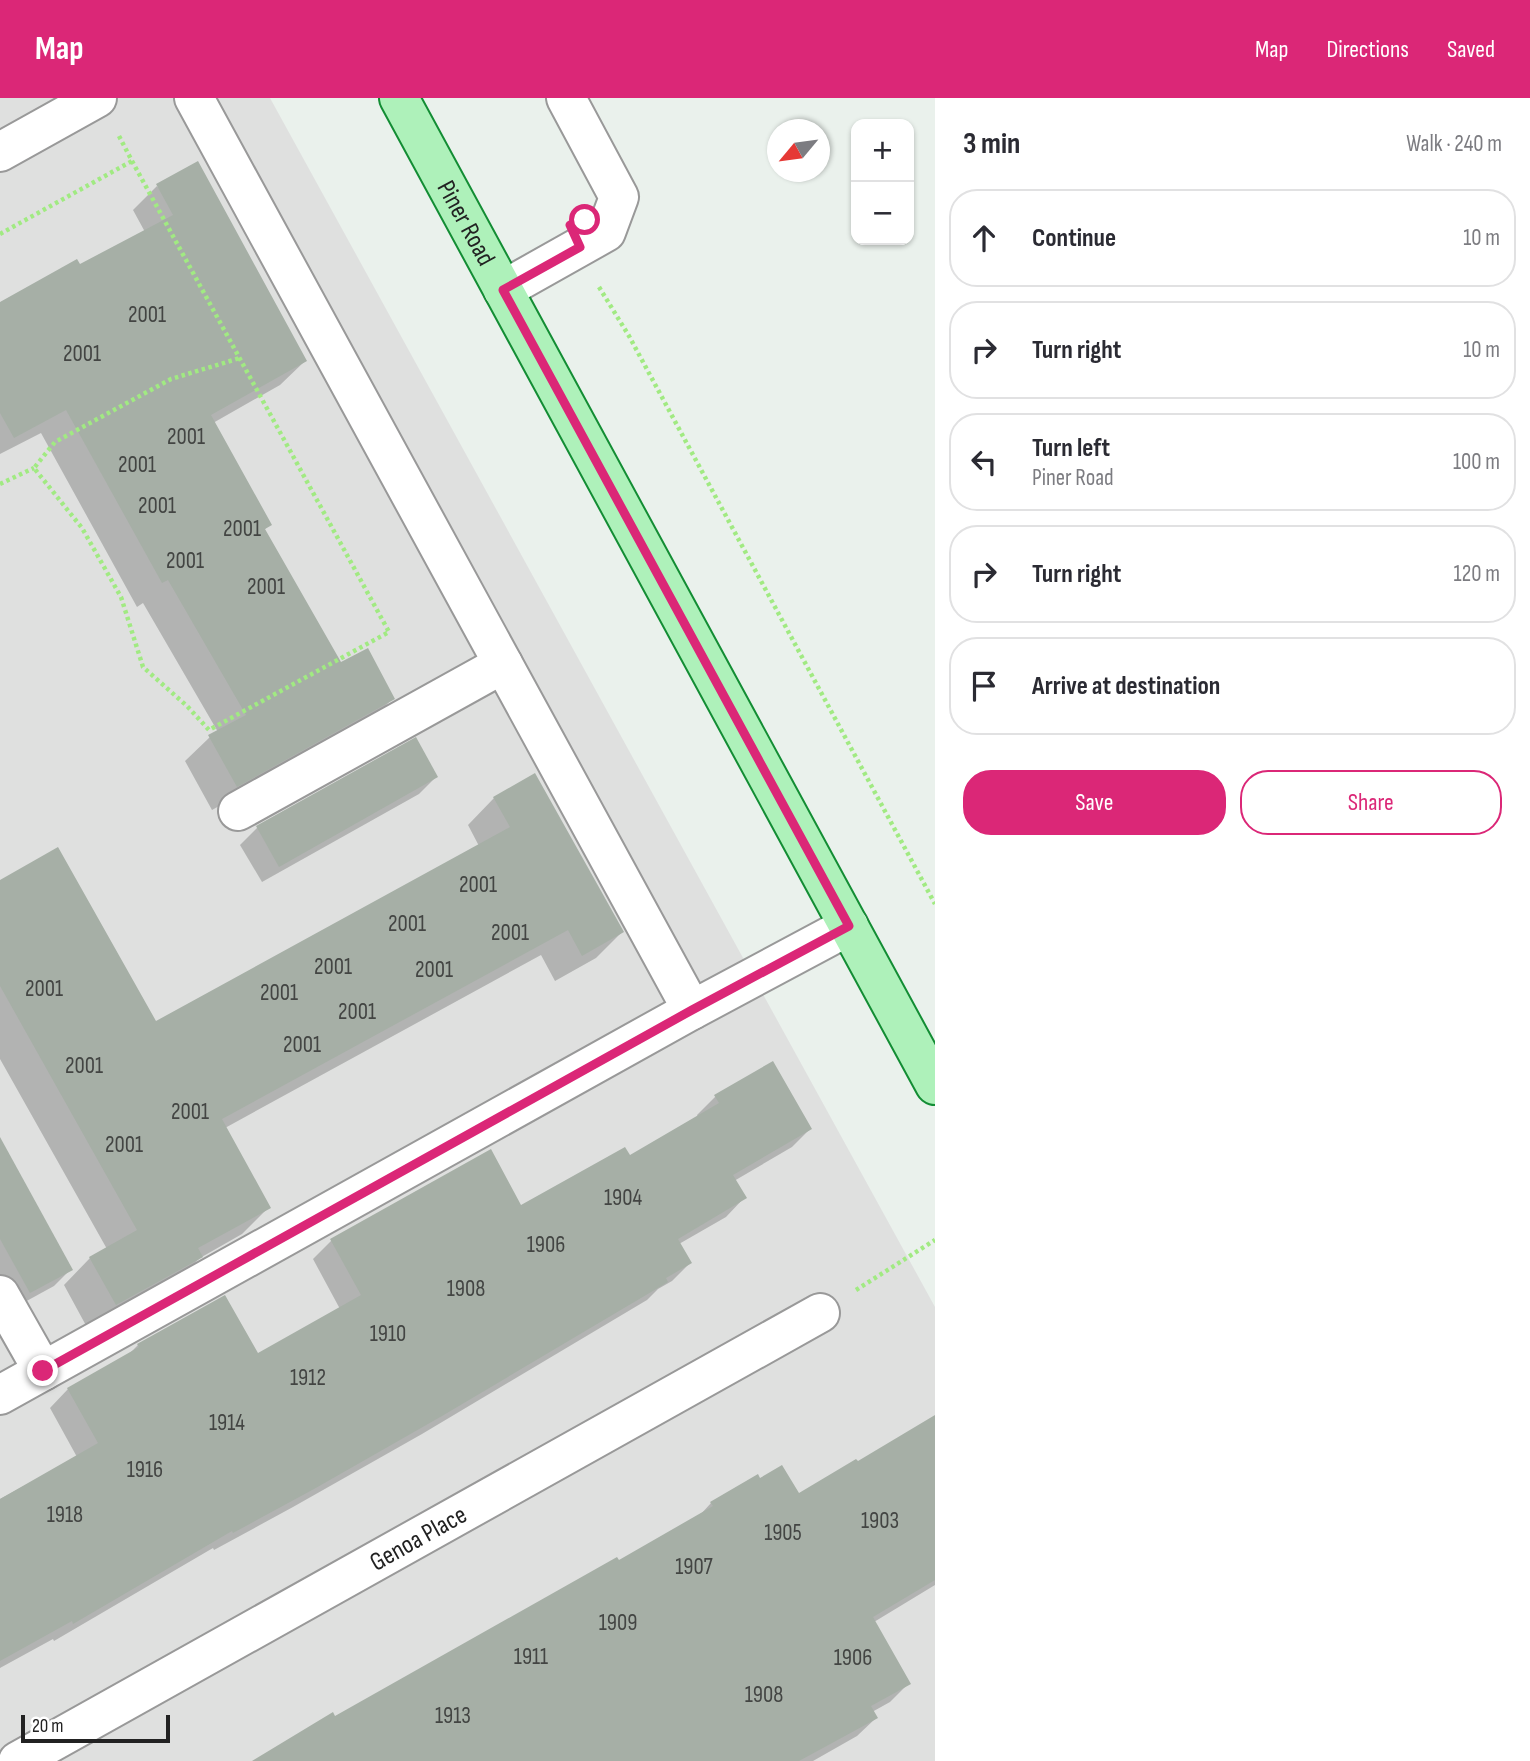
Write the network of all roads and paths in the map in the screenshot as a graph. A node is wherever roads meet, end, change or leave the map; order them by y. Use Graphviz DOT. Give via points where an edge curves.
graph roads {
  1 [pos="194,98"];
  2 [pos="399,98"];
  3 [pos="566,98"];
  4 [pos="106,114"];
  5 [pos="0,152"];
  6 [pos="132,161"];
  7 [pos="0,234"];
  8 [pos="580,247"];
  9 [pos="503,290"];
  10 [pos="240,358"];
  11 [pos="34,468"];
  12 [pos="0,484"];
  13 [pos="503,664"];
  14 [pos="238,811"];
  15 [pos="935,904"];
  16 [pos="849,926"];
  17 [pos="692,1010"];
  18 [pos="935,1085"];
  19 [pos="935,1240"];
  20 [pos="0,1295"];
  21 [pos="820,1313"];
  22 [pos="43,1371"];
  23 [pos="0,1395"];
  24 [pos="19,1761"];
  1 -- 13 [label="street"];
  2 -- 9 [label="main road, Piner Road"];
  3 -- 8 [label="street" via="620,197 606,232"];
  4 -- 5 [label="street"];
  4 -- 6 [label="path"];
  6 -- 7 [label="path"];
  6 -- 10 [label="path"];
  8 -- 9 [label="street"];
  8 -- 15 [label="path"];
  9 -- 16 [label="main road, Piner Road"];
  10 -- 11 [label="path" via="171,379 55,442"];
  10 -- 11 [label="path" via="388,632 209,730 142,667 121,597 82,528"];
  11 -- 12 [label="path"];
  13 -- 14 [label="street"];
  13 -- 17 [label="street"];
  16 -- 17 [label="street"];
  16 -- 18 [label="main road, Piner Road"];
  17 -- 22 [label="street"];
  19 -- 21 [label="path"];
  20 -- 22 [label="street"];
  21 -- 24 [label="street, Genoa Place"];
  22 -- 23 [label="street"];
}
